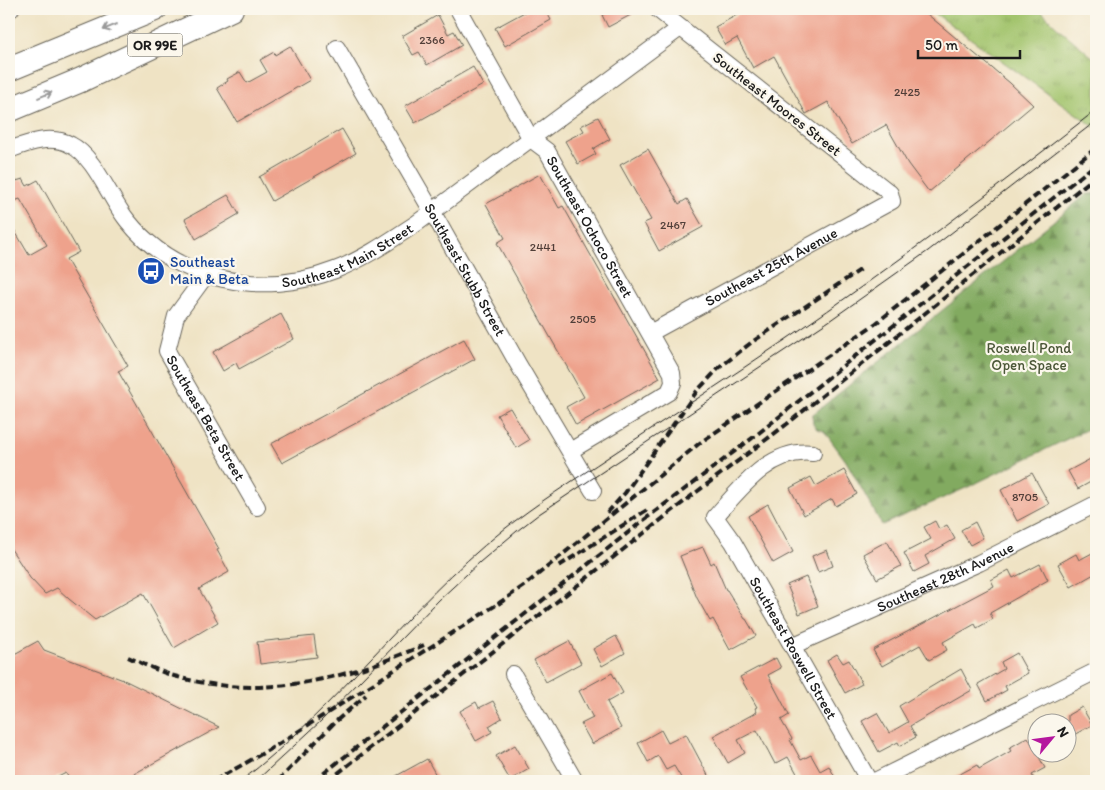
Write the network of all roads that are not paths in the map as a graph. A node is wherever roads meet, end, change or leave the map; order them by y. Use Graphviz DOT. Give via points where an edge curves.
graph roads {
  1 [pos="155,9"];
  2 [pos="231,9"];
  3 [pos="458,9"];
  4 [pos="658,9"];
  5 [pos="680,28"];
  6 [pos="337,48"];
  7 [pos="9,69"];
  8 [pos="9,110"];
  9 [pos="531,139"];
  10 [pos="9,150"];
  11 [pos="892,202"];
  12 [pos="433,213"];
  13 [pos="206,275"];
  14 [pos="650,333"];
  15 [pos="570,452"];
  16 [pos="813,452"];
  17 [pos="593,490"];
  18 [pos="1096,504"];
  19 [pos="257,507"];
  20 [pos="792,646"];
  21 [pos="1096,671"];
  22 [pos="513,674"];
  23 [pos="575,781"];
  24 [pos="869,781"];
  25 [pos="875,781"];
  1 -- 7 [label="highway, OR 99E, one-way"];
  8 -- 2 [label="highway, OR 99E, one-way" via="81,80"];
  3 -- 9 [label="street, Southeast Ochoco Street"];
  4 -- 5 [label="street, Southeast Moores Street"];
  5 -- 9 [label="street, Southeast Main Street"];
  5 -- 11 [label="street, Southeast Moores Street" via="890,193"];
  6 -- 12 [label="street, Southeast Stubb Street"];
  9 -- 12 [label="street, Southeast Main Street"];
  9 -- 14 [label="street, Southeast Ochoco Street" via="547,151"];
  10 -- 13 [label="street, Southeast Main Street" via="47,140 66,142 76,147 89,160 113,202 134,228 172,259"];
  11 -- 14 [label="street, Southeast 25th Avenue"];
  12 -- 13 [label="street, Southeast Main Street" via="371,252 308,279 255,284"];
  12 -- 15 [label="street, Southeast Stubb Street"];
  13 -- 19 [label="street, Southeast Beta Street" via="176,316 167,351"];
  14 -- 15 [label="street, Southeast Ochoco Street" via="672,373 670,392"];
  15 -- 17 [label="street, Southeast Stubb Street"];
  16 -- 20 [label="street, Southeast Roswell Street" via="787,455 765,467 715,517 733,542"];
  18 -- 20 [label="street, Southeast 28th Avenue" via="979,562"];
  20 -- 24 [label="street, Southeast Roswell Street"];
  21 -- 25 [label="street"];
  22 -- 23 [label="street"];
}
